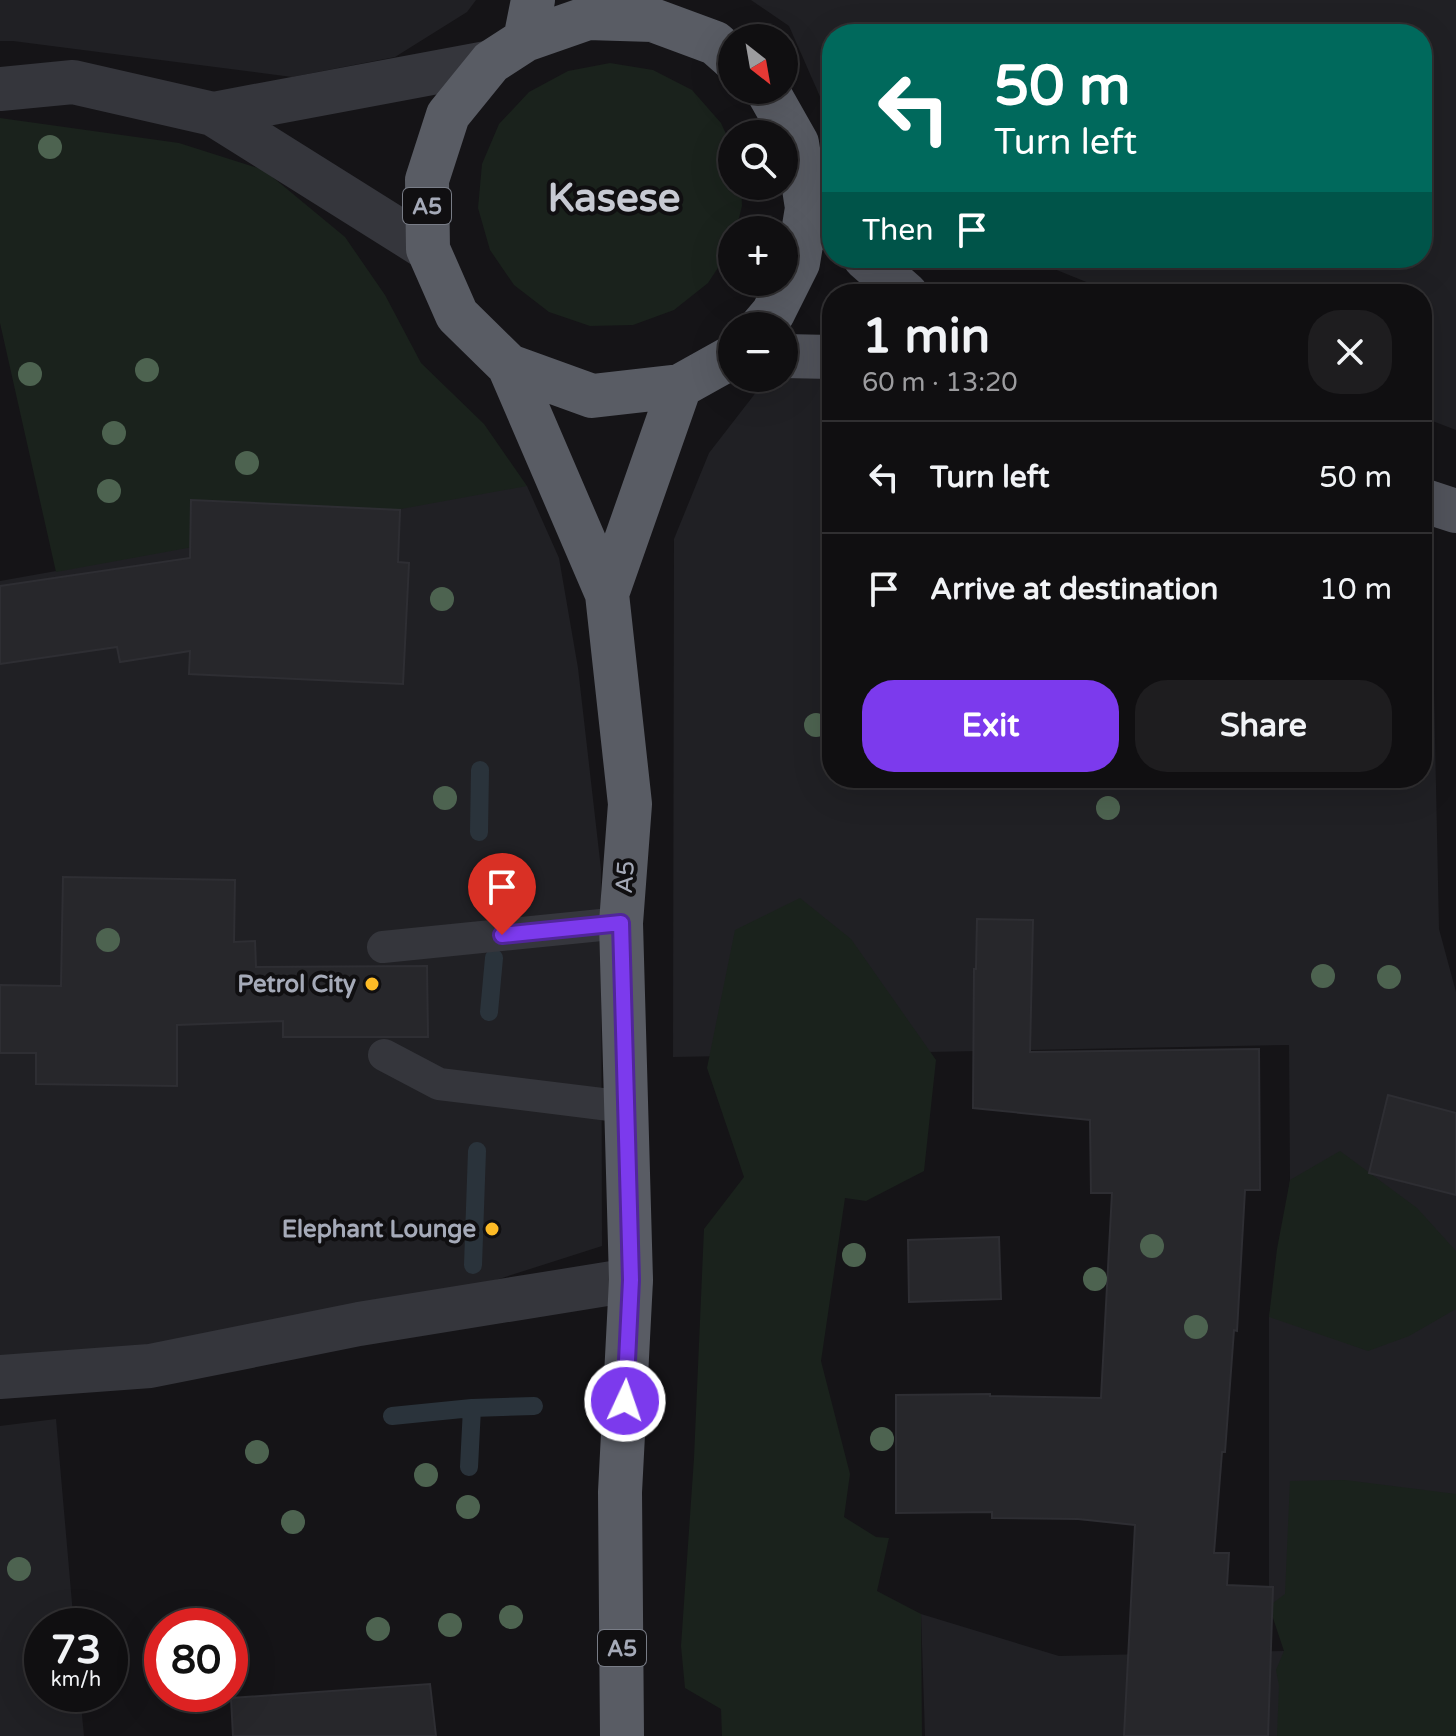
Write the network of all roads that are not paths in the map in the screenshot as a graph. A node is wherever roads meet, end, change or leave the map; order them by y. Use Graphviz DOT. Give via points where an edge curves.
graph roads {
  1 [pos="686,0"];
  2 [pos="516,34"];
  3 [pos="718,42"];
  4 [pos="718,47"];
  5 [pos="0,89"];
  6 [pos="775,104"];
  7 [pos="213,114"];
  8 [pos="820,219"];
  9 [pos="428,249"];
  10 [pos="876,268"];
  11 [pos="895,284"];
  12 [pos="774,312"];
  13 [pos="798,356"];
  14 [pos="822,357"];
  15 [pos="718,365"];
  16 [pos="509,366"];
  17 [pos="680,386"];
  18 [pos="1432,503"];
  19 [pos="1456,511"];
  20 [pos="607,594"];
  21 [pos="621,923"];
  22 [pos="383,947"];
  23 [pos="384,1055"];
  24 [pos="626,1107"];
  25 [pos="631,1280"];
  26 [pos="0,1377"];
  27 [pos="622,1736"];
  1 -- 3 [label="highway"];
  2 -- 4 [label="highway" via="588,18 653,20"];
  2 -- 7 [label="street"];
  2 -- 9 [label="highway, A5" via="448,115 427,180"];
  5 -- 7 [label="street" via="73,82"];
  6 -- 8 [label="highway" via="797,143"];
  7 -- 9 [label="street"];
  8 -- 12 [label="highway"];
  9 -- 16 [label="highway, A5" via="457,315"];
  10 -- 11 [label="main road"];
  13 -- 14 [label="main road"];
  15 -- 17 [label="highway, A5"];
  16 -- 17 [label="highway, A5" via="592,396"];
  16 -- 20 [label="highway, A5 / A5"];
  17 -- 20 [label="highway, A5 / A5"];
  18 -- 19 [label="main road"];
  20 -- 21 [label="highway, A5 / A5" via="630,804"];
  21 -- 22 [label="lane"];
  21 -- 24 [label="highway, A5 / A5"];
  23 -- 24 [label="lane" via="439,1084"];
  24 -- 25 [label="highway, A5 / A5"];
  25 -- 26 [label="street" via="359,1324 150,1366"];
  25 -- 27 [label="highway, A5 / A5" via="620,1492"];
}
